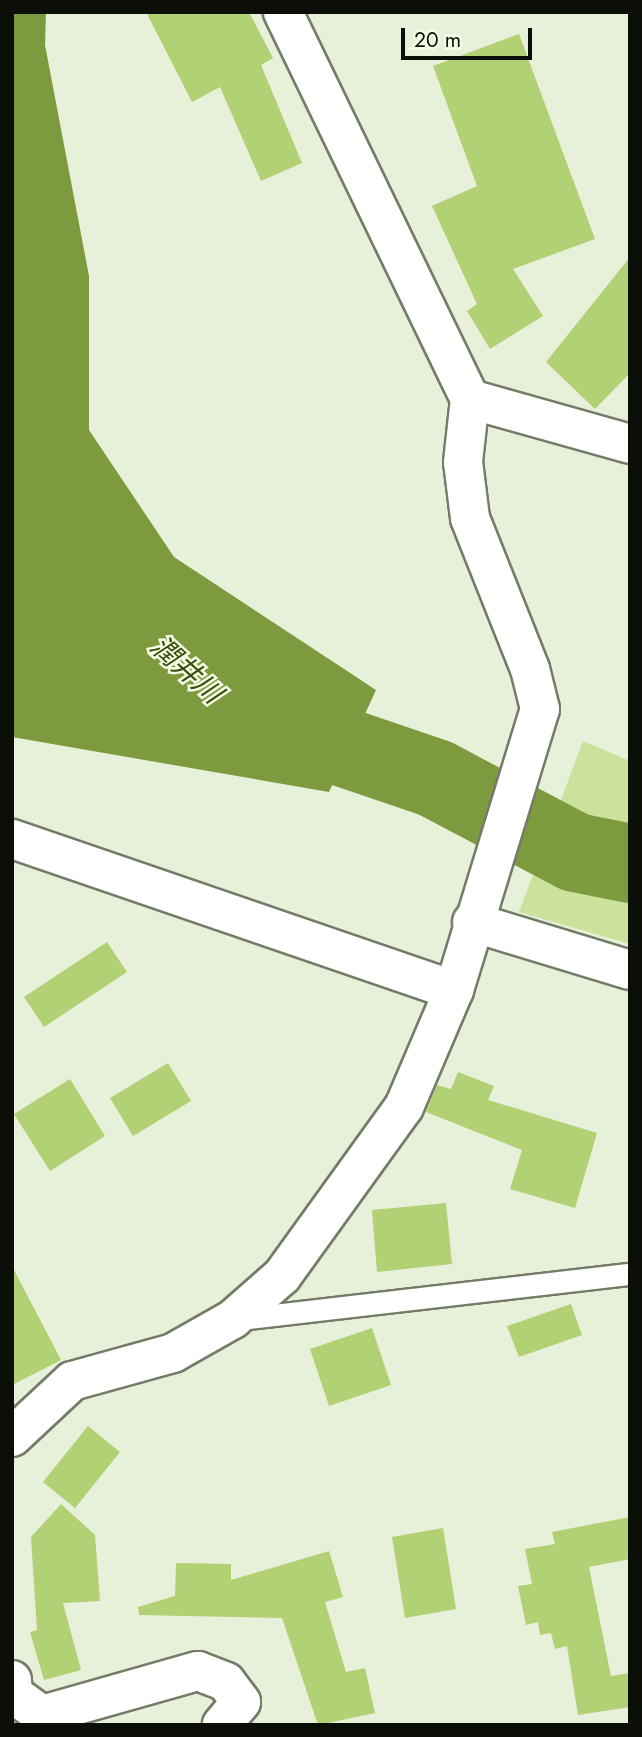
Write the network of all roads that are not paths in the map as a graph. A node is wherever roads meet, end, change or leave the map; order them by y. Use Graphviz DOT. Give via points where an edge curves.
graph roads {
  1 [pos="283,12"];
  2 [pos="470,399"];
  3 [pos="630,444"];
  4 [pos="12,839"];
  5 [pos="472,922"];
  6 [pos="630,970"];
  7 [pos="454,990"];
  8 [pos="630,1274"];
  9 [pos="233,1319"];
  10 [pos="12,1437"];
  11 [pos="12,1680"];
  12 [pos="222,1725"];
  1 -- 2 [label="street"];
  2 -- 3 [label="street"];
  2 -- 5 [label="street" via="463,462 470,518 530,668 540,709"];
  4 -- 7 [label="street"];
  5 -- 6 [label="street"];
  5 -- 7 [label="street"];
  7 -- 9 [label="street" via="404,1107 282,1276"];
  8 -- 9 [label="lane"];
  9 -- 10 [label="street" via="173,1353 72,1381"];
  11 -- 12 [label="street" via="13,1694 42,1715 198,1671 226,1682 241,1702"];
}
